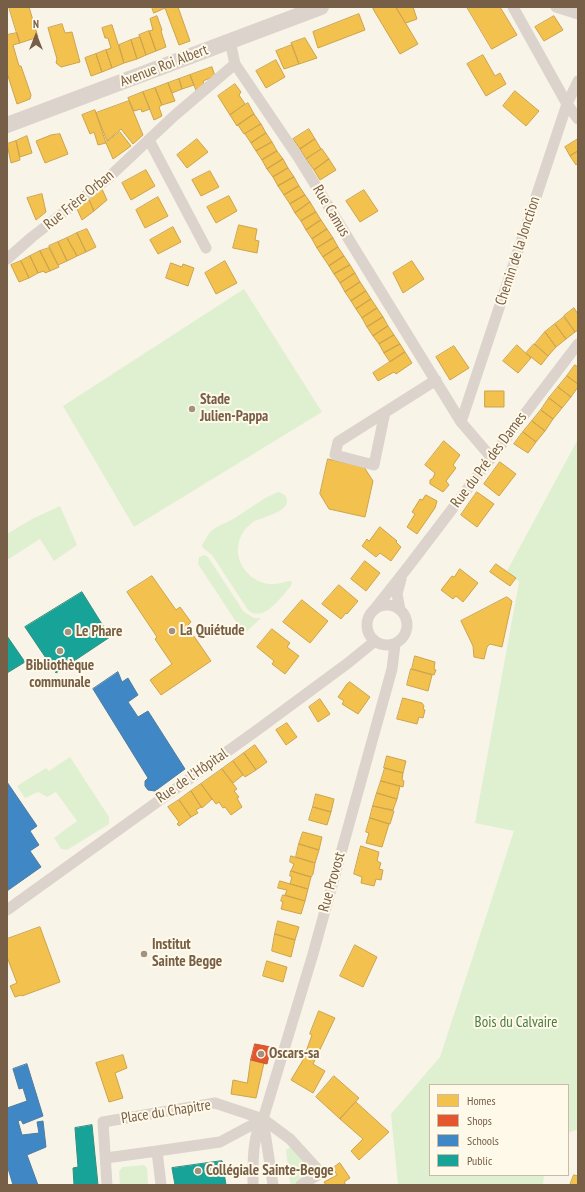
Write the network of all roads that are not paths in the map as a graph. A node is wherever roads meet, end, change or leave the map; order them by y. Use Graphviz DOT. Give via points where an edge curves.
graph roads {
  1 [pos="322,7"];
  2 [pos="513,7"];
  3 [pos="556,7"];
  4 [pos="578,14"];
  5 [pos="230,41"];
  6 [pos="235,64"];
  7 [pos="578,81"];
  8 [pos="567,104"];
  9 [pos="578,119"];
  10 [pos="7,125"];
  11 [pos="149,140"];
  12 [pos="206,248"];
  13 [pos="7,258"];
  14 [pos="578,344"];
  15 [pos="436,380"];
  16 [pos="385,412"];
  17 [pos="461,422"];
  18 [pos="491,457"];
  19 [pos="401,576"];
  20 [pos="374,610"];
  21 [pos="400,610"];
  22 [pos="375,641"];
  23 [pos="394,644"];
  24 [pos="7,910"];
  25 [pos="263,1119"];
  26 [pos="158,1152"];
  27 [pos="106,1158"];
  28 [pos="108,1185"];
  29 [pos="160,1185"];
  30 [pos="253,1185"];
  31 [pos="273,1185"];
  32 [pos="301,1185"];
  1 -- 5 [label="main road, Avenue Roi Albert"];
  2 -- 8 [label="street"];
  3 -- 4 [label="street"];
  5 -- 6 [label="street, Rue Camus"];
  5 -- 10 [label="main road, Avenue Roi Albert"];
  6 -- 11 [label="street, Rue Frère Orban"];
  6 -- 15 [label="street, Rue Camus" via="300,160"];
  7 -- 8 [label="street, Chemin de la Jonction"];
  8 -- 9 [label="street"];
  8 -- 17 [label="street, Chemin de la Jonction"];
  11 -- 12 [label="street"];
  11 -- 13 [label="street, Rue Frère Orban" via="107,179"];
  14 -- 18 [label="street, Rue du Pré des Dames"];
  15 -- 16 [label="street"];
  15 -- 17 [label="street, Rue Camus"];
  16 -- 16 [label="street" via="338,442 335,455 374,465"];
  17 -- 18 [label="street, Rue Camus"];
  18 -- 19 [label="street, Rue du Pré des Dames"];
  19 -- 20 [label="street, Rue du Pré des Dames"];
  19 -- 21 [label="street, Rue du Pré des Dames" via="397,594"];
  20 -- 21 [label="street" via="387,605"];
  20 -- 22 [label="street" via="367,622 370,636"];
  21 -- 23 [label="street" via="405,615 407,629 404,636"];
  22 -- 23 [label="street" via="381,644"];
  22 -- 24 [label="street, Rue de l'Hôpital" via="260,728"];
  23 -- 25 [label="street, Rue Provost" via="392,669 382,708 313,954"];
  25 -- 26 [label="street" via="220,1142"];
  25 -- 27 [label="street, Place du Chapitre" via="215,1103 103,1122"];
  25 -- 30 [label="street" via="253,1154"];
  25 -- 31 [label="street"];
  25 -- 32 [label="street, Place du Chapitre" via="290,1139 321,1173"];
  26 -- 27 [label="street"];
  26 -- 29 [label="street"];
  27 -- 28 [label="street, Place du Chapitre"];
}
